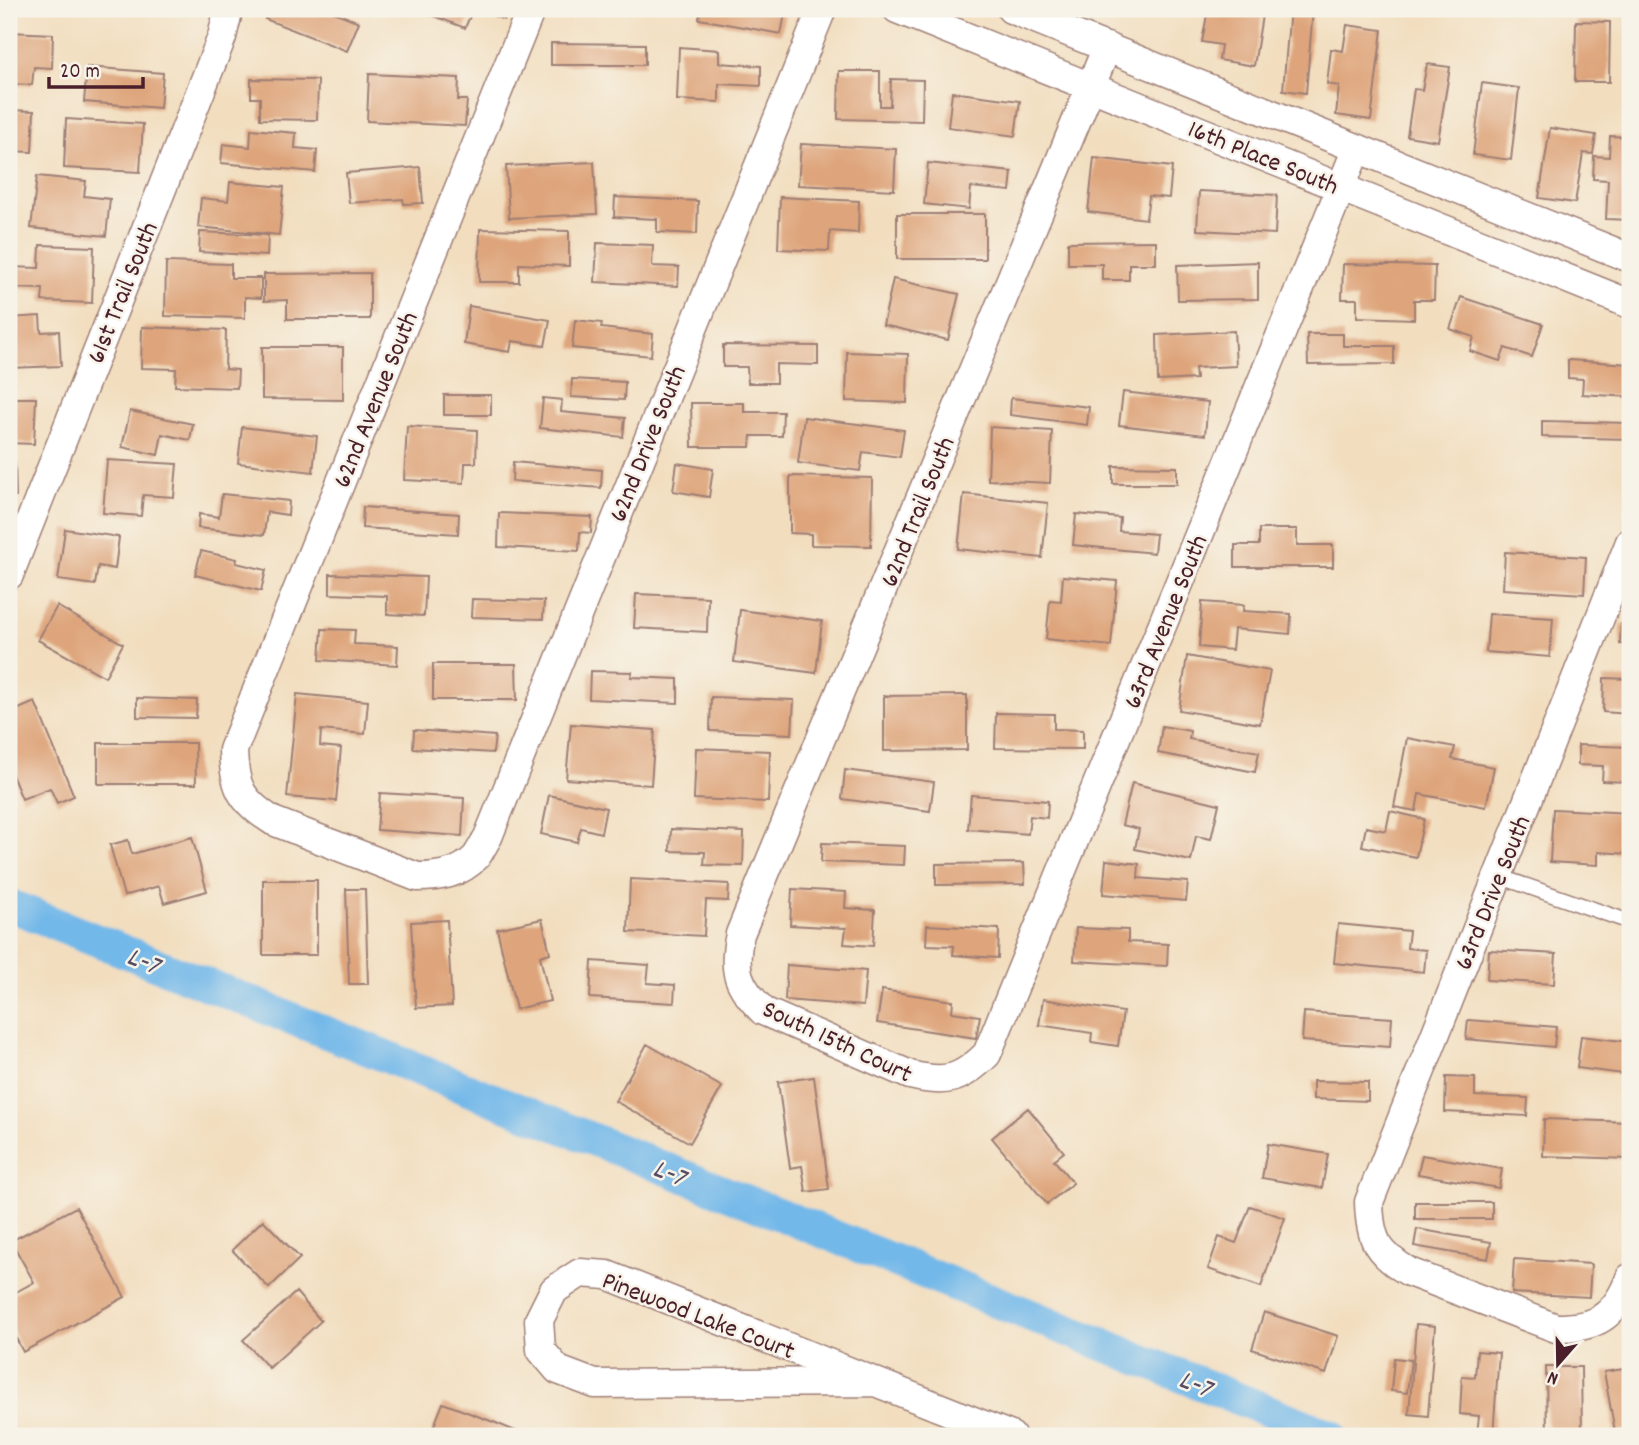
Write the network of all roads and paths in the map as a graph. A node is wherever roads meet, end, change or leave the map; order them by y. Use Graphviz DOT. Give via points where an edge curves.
graph roads {
  1 [pos="226,9"];
  2 [pos="531,9"];
  3 [pos="822,9"];
  4 [pos="897,9"];
  5 [pos="1012,9"];
  6 [pos="1107,47"];
  7 [pos="1091,87"];
  8 [pos="1357,148"];
  9 [pos="1341,188"];
  10 [pos="1630,258"];
  11 [pos="1630,304"];
  12 [pos="1630,542"];
  13 [pos="9,575"];
  14 [pos="459,870"];
  15 [pos="1498,876"];
  16 [pos="1630,922"];
  17 [pos="738,976"];
  18 [pos="952,1078"];
  19 [pos="1630,1278"];
  20 [pos="873,1381"];
  21 [pos="1011,1436"];
  1 -- 13 [label="street, 61st Trail South" via="222,37"];
  2 -- 14 [label="street, 62nd Avenue South" via="233,750 233,772 240,792 254,809 273,821 417,877 439,877"];
  3 -- 14 [label="street, 62nd Drive South" via="488,837 476,857"];
  4 -- 7 [label="street, 16th Place South"];
  5 -- 6 [label="street, 16th Place South"];
  6 -- 7 [label="street, 62nd Trail South"];
  6 -- 8 [label="street, 16th Place South"];
  7 -- 9 [label="street, 16th Place South"];
  7 -- 17 [label="street, 62nd Trail South" via="740,934"];
  8 -- 9 [label="street, 63rd Avenue South"];
  8 -- 10 [label="street, 16th Place South"];
  9 -- 11 [label="street, 16th Place South"];
  9 -- 18 [label="street, 63rd Avenue South" via="987,1054 972,1069"];
  12 -- 15 [label="street, 63rd Drive South"];
  15 -- 16 [label="lane"];
  15 -- 19 [label="street, 63rd Drive South" via="1369,1202 1369,1224 1376,1244 1390,1261 1409,1272 1556,1328 1598,1321 1614,1307"];
  17 -- 18 [label="street, South 15th Court" via="763,1011 910,1075"];
  20 -- 20 [label="street, Pinewood Lake Court" via="607,1275 580,1272 554,1290 539,1320 541,1350 558,1370 596,1384"];
  20 -- 21 [label="street, Pinewood Lake Court"];
}
